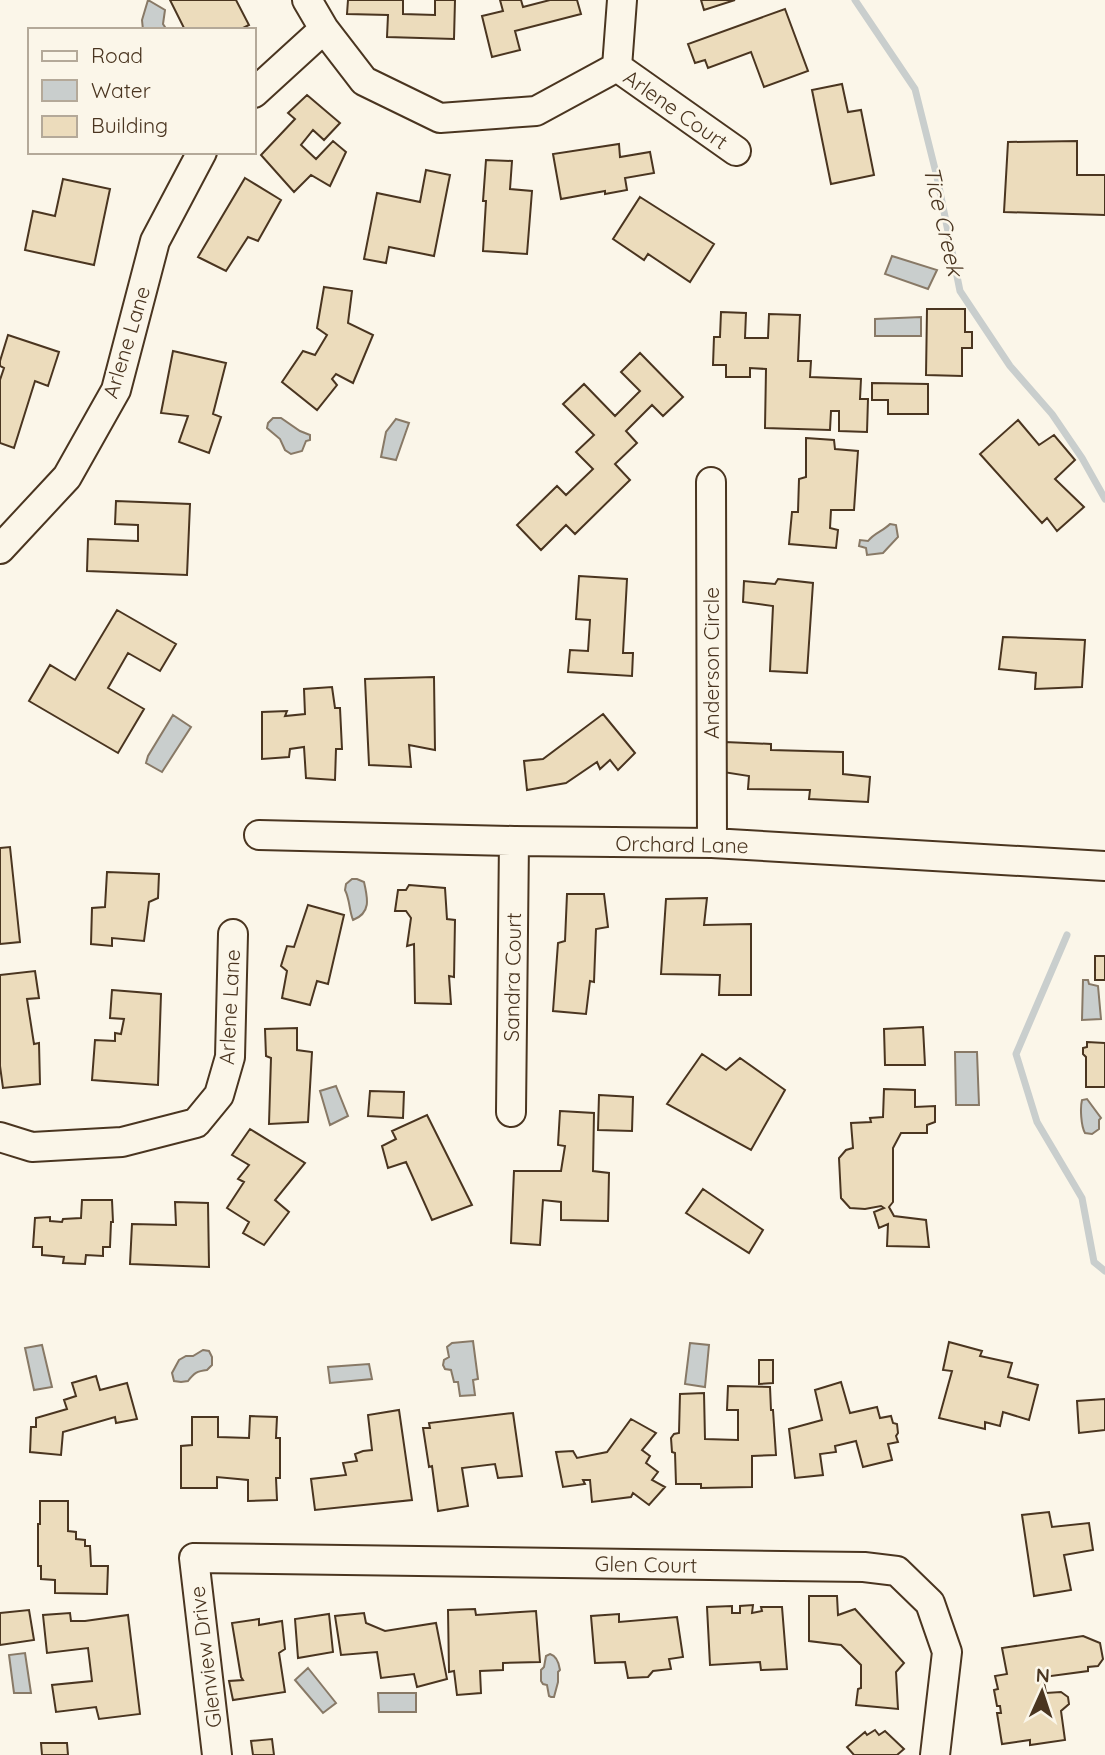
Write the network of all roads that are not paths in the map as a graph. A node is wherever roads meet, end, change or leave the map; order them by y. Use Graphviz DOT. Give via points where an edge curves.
graph roads {
  1 [pos="307,0"];
  2 [pos="622,0"];
  3 [pos="324,29"];
  4 [pos="617,67"];
  5 [pos="256,91"];
  6 [pos="736,151"];
  7 [pos="201,154"];
  8 [pos="711,482"];
  9 [pos="1,545"];
  10 [pos="259,835"];
  11 [pos="514,841"];
  12 [pos="712,843"];
  13 [pos="1105,866"];
  14 [pos="233,934"];
  15 [pos="510,1112"];
  16 [pos="0,1137"];
  17 [pos="194,1558"];
  18 [pos="217,1755"];
  19 [pos="935,1755"];
  1 -- 3 [label="street"];
  2 -- 4 [label="street"];
  3 -- 4 [label="street" via="364,81 440,118 536,111"];
  3 -- 5 [label="street"];
  4 -- 6 [label="street, Arlene Court"];
  7 -- 9 [label="street, Arlene Lane" via="155,241 116,390 67,477"];
  8 -- 12 [label="street, Anderson Circle"];
  10 -- 11 [label="street, Orchard Lane"];
  11 -- 12 [label="street, Orchard Lane"];
  11 -- 15 [label="street, Sandra Court"];
  12 -- 13 [label="street, Orchard Lane"];
  14 -- 16 [label="street, Arlene Lane" via="230,1058 219,1095 196,1123 122,1142 32,1147"];
  17 -- 18 [label="street, Glenview Drive"];
  17 -- 19 [label="street, Glen Court" via="897,1571 930,1603 947,1652"];
}
